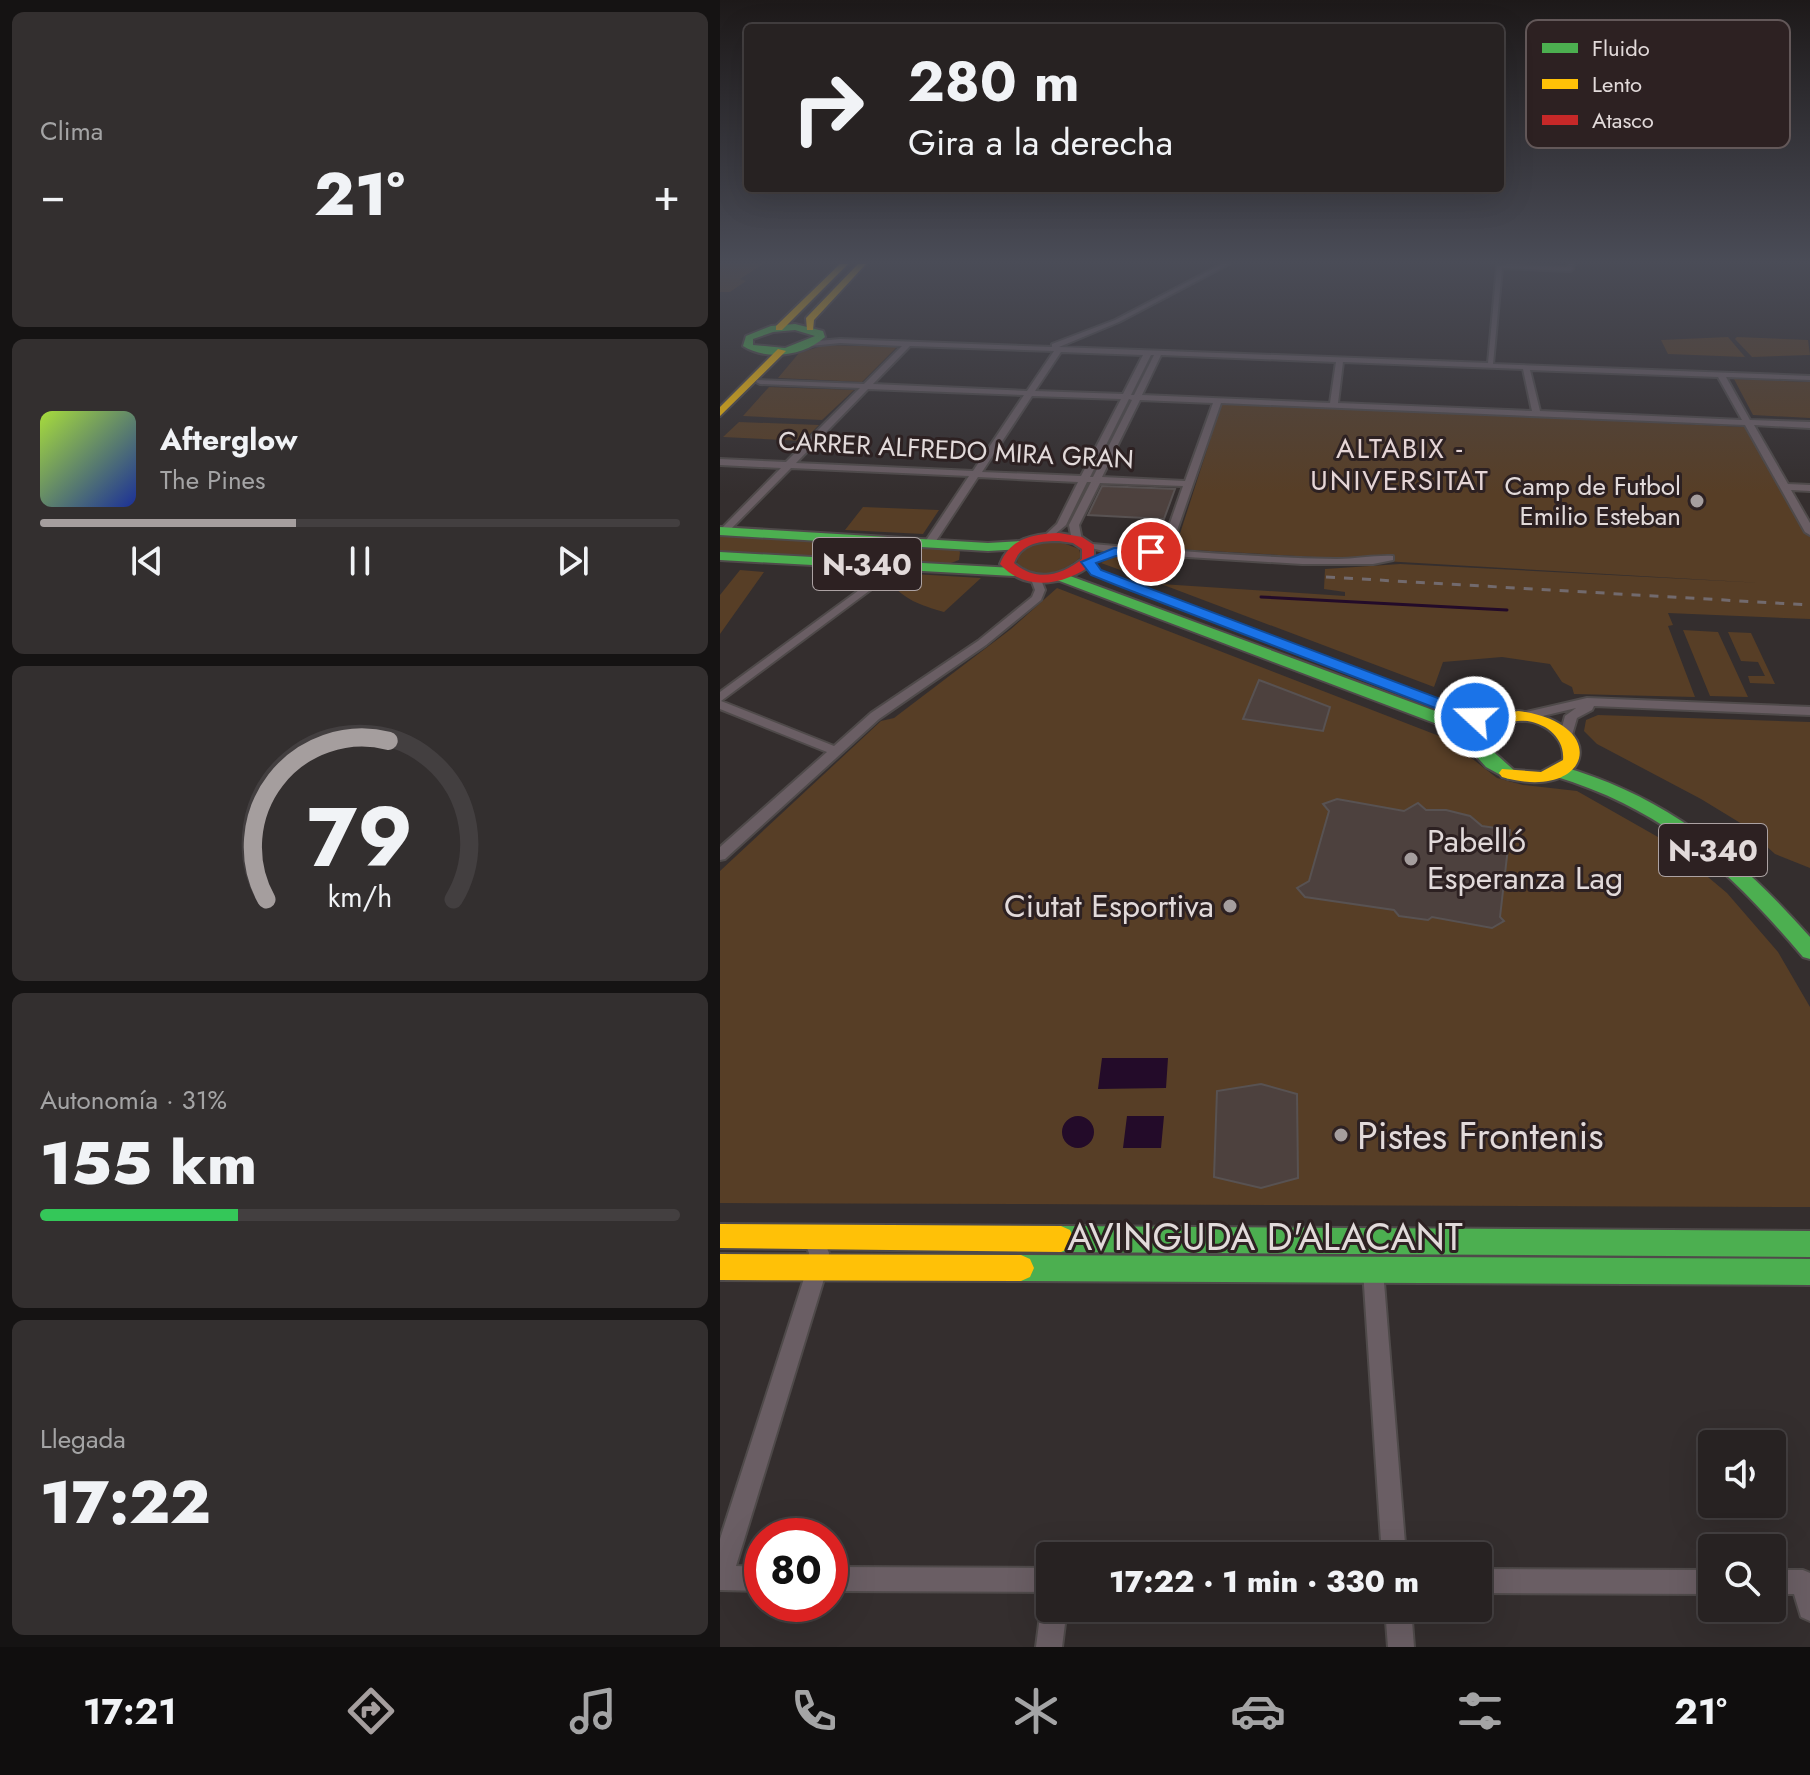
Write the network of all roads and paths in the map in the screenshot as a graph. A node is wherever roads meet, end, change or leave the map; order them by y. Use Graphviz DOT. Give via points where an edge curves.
graph roads {
  1 [pos="748,341"];
  2 [pos="799,341"];
  3 [pos="839,341"];
  4 [pos="907,341"];
  5 [pos="1071,341"];
  6 [pos="1493,341"];
  7 [pos="908,344"];
  8 [pos="1057,347"];
  9 [pos="774,351"];
  10 [pos="1148,353"];
  11 [pos="1159,353"];
  12 [pos="1340,360"];
  13 [pos="1491,362"];
  14 [pos="1526,367"];
  15 [pos="1721,375"];
  16 [pos="1810,376"];
  17 [pos="760,382"];
  18 [pos="866,386"];
  19 [pos="1031,393"];
  20 [pos="1137,396"];
  21 [pos="1124,397"];
  22 [pos="720,401"];
  23 [pos="1218,401"];
  24 [pos="1334,404"];
  25 [pos="1536,412"];
  26 [pos="720,413"];
  27 [pos="1747,421"];
  28 [pos="1810,423"];
  29 [pos="720,462"];
  30 [pos="791,464"];
  31 [pos="975,473"];
  32 [pos="1091,479"];
  33 [pos="1189,484"];
  34 [pos="1784,487"];
  35 [pos="1810,488"];
  36 [pos="722,531"];
  37 [pos="1810,532"];
  38 [pos="1048,537"];
  39 [pos="930,542"];
  40 [pos="959,544"];
  41 [pos="1020,545"];
  42 [pos="1170,549"];
  43 [pos="1085,552"];
  44 [pos="720,556"];
  45 [pos="1389,558"];
  46 [pos="896,566"];
  47 [pos="941,568"];
  48 [pos="1014,572"];
  49 [pos="1062,577"];
  50 [pos="1036,579"];
  51 [pos="720,698"];
  52 [pos="1603,702"];
  53 [pos="720,705"];
  54 [pos="1810,711"];
  55 [pos="1522,717"];
  56 [pos="1500,719"];
  57 [pos="1566,735"];
  58 [pos="1478,746"];
  59 [pos="836,751"];
  60 [pos="1574,753"];
  61 [pos="1560,772"];
  62 [pos="720,855"];
  63 [pos="1810,925"];
  64 [pos="1810,951"];
  65 [pos="720,1236"];
  66 [pos="812,1236"];
  67 [pos="1810,1244"];
  68 [pos="720,1267"];
  69 [pos="817,1269"];
  70 [pos="1373,1270"];
  71 [pos="1810,1272"];
  72 [pos="1393,1542"];
  73 [pos="720,1578"];
  74 [pos="744,1579"];
  75 [pos="848,1579"];
  76 [pos="1036,1580"];
  77 [pos="1492,1581"];
  78 [pos="1698,1582"];
  79 [pos="1786,1582"];
  80 [pos="1810,1608"];
  81 [pos="1052,1622"];
  82 [pos="1399,1622"];
  83 [pos="1049,1647"];
  84 [pos="1401,1647"];
  1 -- 9 [label="main road" via="751,348"];
  2 -- 9 [label="main road"];
  3 -- 7 [label="street"];
  4 -- 8 [label="street"];
  5 -- 8 [label="street"];
  6 -- 13 [label="street"];
  7 -- 8 [label="street"];
  7 -- 18 [label="street"];
  8 -- 10 [label="street"];
  8 -- 13 [label="street"];
  8 -- 19 [label="street"];
  9 -- 22 [label="main road"];
  9 -- 26 [label="main road"];
  10 -- 11 [label="street"];
  10 -- 21 [label="street"];
  11 -- 12 [label="street"];
  11 -- 20 [label="street"];
  12 -- 14 [label="street"];
  12 -- 24 [label="street"];
  13 -- 16 [label="street"];
  14 -- 15 [label="street"];
  14 -- 25 [label="street"];
  15 -- 16 [label="street"];
  15 -- 27 [label="street"];
  17 -- 18 [label="street"];
  18 -- 19 [label="street"];
  18 -- 30 [label="street"];
  19 -- 21 [label="street"];
  19 -- 31 [label="street"];
  20 -- 21 [label="street"];
  20 -- 23 [label="street"];
  20 -- 24 [label="street"];
  20 -- 32 [label="street"];
  21 -- 32 [label="street"];
  23 -- 27 [label="street"];
  23 -- 33 [label="street"];
  24 -- 25 [label="street"];
  25 -- 27 [label="street"];
  27 -- 28 [label="street"];
  27 -- 34 [label="street"];
  29 -- 30 [label="street, CARRER ALFREDO MIRA GRAN"];
  30 -- 31 [label="street, CARRER ALFREDO MIRA GRAN"];
  30 -- 36 [label="street"];
  31 -- 32 [label="street, CARRER ALFREDO MIRA GRAN"];
  31 -- 39 [label="street"];
  32 -- 33 [label="street, CARRER ALFREDO MIRA GRAN"];
  32 -- 38 [label="street" via="1060,528"];
  32 -- 43 [label="street" via="1074,525"];
  33 -- 42 [label="street"];
  34 -- 35 [label="street"];
  34 -- 37 [label="street"];
  36 -- 39 [label="main road, N-340"];
  38 -- 41 [label="main road, N-340"];
  38 -- 43 [label="main road, N-340"];
  39 -- 40 [label="main road, N-340"];
  40 -- 41 [label="main road, N-340"];
  40 -- 47 [label="main road, N-340" via="965,556"];
  41 -- 48 [label="main road" via="1007,559"];
  42 -- 43 [label="street"];
  42 -- 45 [label="street" via="1373,562"];
  43 -- 49 [label="main road, N-340" via="1080,569"];
  43 -- 56 [label="main road, N-340" via="1096,572 1120,582 1459,713"];
  44 -- 46 [label="main road, N-340"];
  46 -- 47 [label="main road, N-340"];
  46 -- 51 [label="street"];
  47 -- 48 [label="main road, N-340"];
  48 -- 50 [label="main road, N-340"];
  49 -- 50 [label="main road, N-340"];
  49 -- 58 [label="main road, N-340" via="1451,723"];
  50 -- 59 [label="street" via="1037,598 875,716"];
  52 -- 54 [label="street"];
  52 -- 55 [label="street"];
  52 -- 57 [label="street" via="1571,716"];
  53 -- 59 [label="street"];
  55 -- 56 [label="main road, N-340"];
  55 -- 57 [label="main road, N-340" via="1550,724"];
  56 -- 58 [label="main road" via="1481,731"];
  57 -- 60 [label="main road"];
  58 -- 61 [label="main road, N-340" via="1490,763 1515,775 1534,778"];
  59 -- 62 [label="street"];
  60 -- 61 [label="main road"];
  60 -- 63 [label="main road, N-340" via="1685,815 1744,858"];
  61 -- 64 [label="main road, N-340" via="1621,792 1706,845 1762,893"];
  65 -- 66 [label="main road, AVINGUDA D'ALACANT"];
  66 -- 67 [label="main road, AVINGUDA D'ALACANT"];
  66 -- 69 [label="street" via="819,1253"];
  68 -- 69 [label="main road, AVINGUDA D'ALACANT"];
  69 -- 70 [label="main road, AVINGUDA D'ALACANT"];
  69 -- 73 [label="street"];
  70 -- 71 [label="main road, AVINGUDA D'ALACANT"];
  70 -- 72 [label="street"];
  73 -- 74 [label="street"];
  75 -- 76 [label="street"];
  77 -- 78 [label="street"];
  79 -- 80 [label="street" via="1803,1582"];
  81 -- 83 [label="street"];
  82 -- 84 [label="street"];
}
